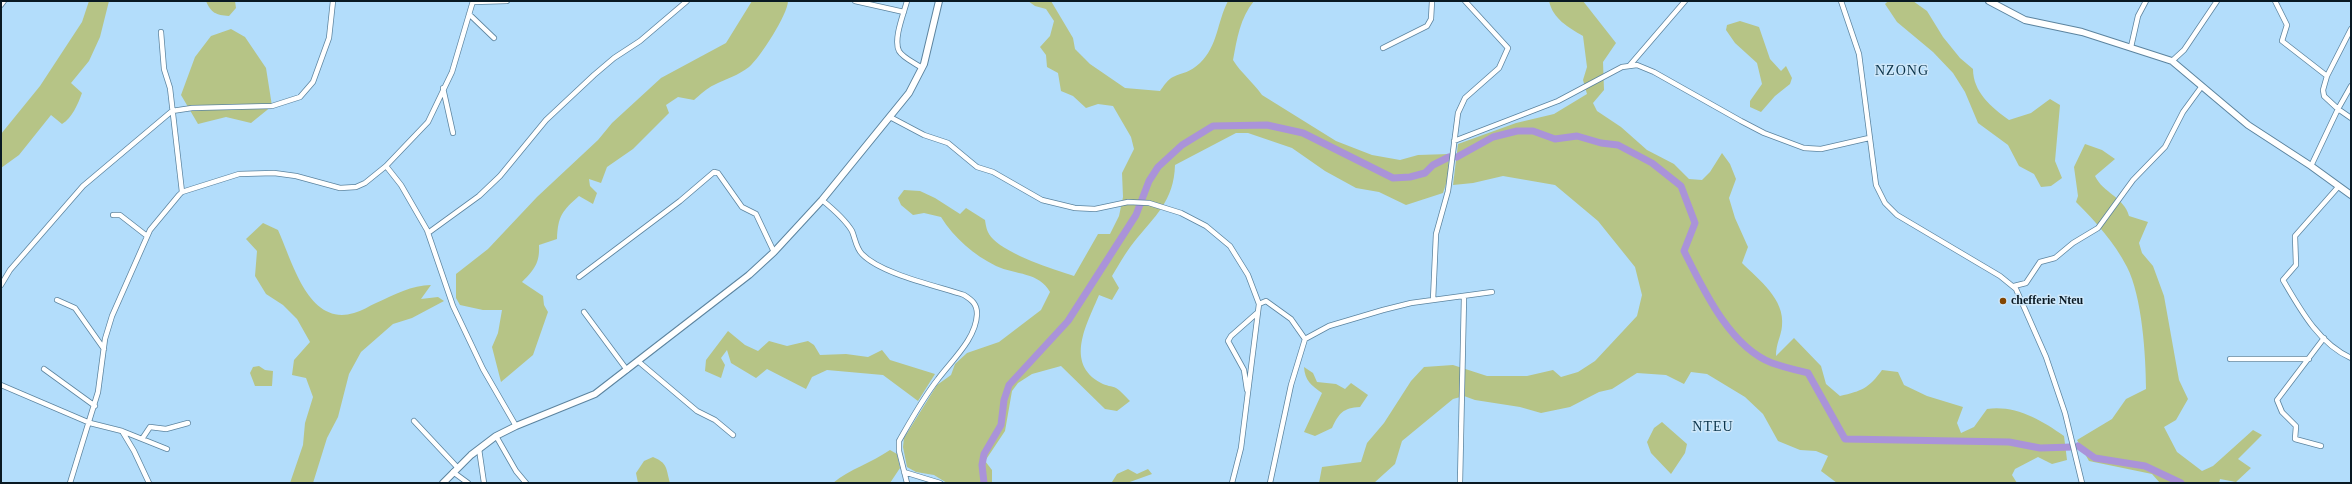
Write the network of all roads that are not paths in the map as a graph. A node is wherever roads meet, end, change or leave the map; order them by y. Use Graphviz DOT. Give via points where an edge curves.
graph roads {
  1 [pos="4,1"];
  2 [pos="333,1"];
  3 [pos="473,1"];
  4 [pos="507,1"];
  5 [pos="687,1"];
  6 [pos="855,1"];
  7 [pos="907,1"];
  8 [pos="939,1"];
  9 [pos="1432,1"];
  10 [pos="1465,1"];
  11 [pos="1685,1"];
  12 [pos="1841,1"];
  13 [pos="1989,1"];
  14 [pos="2146,1"];
  15 [pos="2217,1"];
  16 [pos="2275,1"];
  17 [pos="1,5"];
  18 [pos="904,12"];
  19 [pos="469,14"];
  20 [pos="2351,29"];
  21 [pos="161,32"];
  22 [pos="494,38"];
  23 [pos="2131,47"];
  24 [pos="1383,48"];
  25 [pos="2172,61"];
  26 [pos="1630,65"];
  27 [pos="922,68"];
  28 [pos="2327,76"];
  29 [pos="2202,86"];
  30 [pos="2351,86"];
  31 [pos="443,88"];
  32 [pos="2338,109"];
  33 [pos="172,111"];
  34 [pos="890,117"];
  35 [pos="2351,118"];
  36 [pos="453,133"];
  37 [pos="1869,138"];
  38 [pos="1454,141"];
  39 [pos="386,166"];
  40 [pos="2311,166"];
  41 [pos="2339,186"];
  42 [pos="182,192"];
  43 [pos="2351,195"];
  44 [pos="822,200"];
  45 [pos="113,214"];
  46 [pos="428,233"];
  47 [pos="147,236"];
  48 [pos="774,252"];
  49 [pos="579,277"];
  50 [pos="1,285"];
  51 [pos="2014,286"];
  52 [pos="1492,292"];
  53 [pos="1464,297"];
  54 [pos="57,300"];
  55 [pos="1433,300"];
  56 [pos="1259,304"];
  57 [pos="584,312"];
  58 [pos="1257,313"];
  59 [pos="2324,338"];
  60 [pos="1305,339"];
  61 [pos="104,349"];
  62 [pos="2351,358"];
  63 [pos="2230,359"];
  64 [pos="2308,359"];
  65 [pos="639,362"];
  66 [pos="44,369"];
  67 [pos="627,370"];
  68 [pos="1,385"];
  69 [pos="1248,394"];
  70 [pos="95,406"];
  71 [pos="414,421"];
  72 [pos="90,423"];
  73 [pos="188,423"];
  74 [pos="516,426"];
  75 [pos="122,431"];
  76 [pos="733,435"];
  77 [pos="496,436"];
  78 [pos="142,438"];
  79 [pos="2321,446"];
  80 [pos="167,449"];
  81 [pos="479,449"];
  82 [pos="458,467"];
  83 [pos="453,472"];
  84 [pos="904,472"];
  85 [pos="70,483"];
  86 [pos="149,483"];
  87 [pos="443,483"];
  88 [pos="468,483"];
  89 [pos="484,483"];
  90 [pos="526,483"];
  91 [pos="907,483"];
  92 [pos="940,483"];
  93 [pos="1232,483"];
  94 [pos="1270,483"];
  95 [pos="1460,483"];
  96 [pos="2082,483"];
  1 -- 17 [label="street"];
  2 -- 33 [label="street" via="329,38 313,82 300,97 272,106"];
  3 -- 4 [label="street"];
  3 -- 19 [label="street"];
  5 -- 46 [label="street" via="640,42 614,58 594,75 546,120 495,181 479,196"];
  6 -- 18 [label="street"];
  7 -- 18 [label="street"];
  8 -- 27 [label="street"];
  9 -- 24 [label="street" via="1431,19 1427,26"];
  10 -- 38 [label="street" via="1508,48 1499,68 1462,103 1458,112"];
  11 -- 26 [label="street"];
  12 -- 37 [label="street" via="1859,54"];
  13 -- 23 [label="street" via="2025,20 2082,32"];
  14 -- 23 [label="street" via="2138,16"];
  15 -- 25 [label="street" via="2184,50"];
  16 -- 28 [label="street" via="2287,24 2282,40"];
  18 -- 27 [label="street" via="898,32 898,47 902,54"];
  19 -- 22 [label="street"];
  19 -- 31 [label="street" via="459,53"];
  20 -- 28 [label="street"];
  21 -- 33 [label="street"];
  23 -- 25 [label="street"];
  25 -- 29 [label="street"];
  26 -- 37 [label="street" via="1654,72 1741,122 1804,148 1821,149"];
  26 -- 38 [label="street" via="1615,70 1558,101"];
  27 -- 34 [label="street" via="909,93"];
  28 -- 32 [label="street" via="2323,93"];
  29 -- 40 [label="street" via="2248,125"];
  29 -- 51 [label="street" via="2183,112 2165,147 2133,180 2098,228 2073,243 2055,258 2040,262 2026,283"];
  30 -- 32 [label="street"];
  31 -- 36 [label="street"];
  31 -- 39 [label="street" via="428,122"];
  32 -- 35 [label="street"];
  32 -- 40 [label="street"];
  33 -- 42 [label="street"];
  33 -- 50 [label="street" via="83,186 10,270"];
  34 -- 44 [label="street"];
  34 -- 56 [label="street" via="924,135 948,143 977,167 993,172 1042,200 1075,208 1095,209 1128,202 1149,203 1197,221 1215,232 1236,254 1248,275"];
  37 -- 51 [label="street" via="1876,185 1890,210"];
  38 -- 55 [label="street" via="1448,191 1436,234"];
  39 -- 42 [label="street" via="356,187 340,188 274,173 230,176"];
  39 -- 46 [label="street" via="401,185"];
  40 -- 41 [label="street"];
  41 -- 43 [label="street"];
  41 -- 59 [label="street" via="2295,236 2296,265 2283,278 2300,308"];
  42 -- 47 [label="street"];
  44 -- 48 [label="street"];
  44 -- 84 [label="street" via="845,222 859,250 868,258 901,275 964,295 971,299 976,308 975,324 970,334 899,441"];
  45 -- 47 [label="street" via="120,215"];
  46 -- 74 [label="street" via="456,312 483,369"];
  47 -- 61 [label="street" via="112,316"];
  48 -- 49 [label="street" via="756,214 742,207 718,173 714,172 680,201"];
  48 -- 65 [label="street" via="749,275"];
  51 -- 96 [label="street" via="2028,312 2054,380 2073,440"];
  52 -- 53 [label="street"];
  53 -- 55 [label="street"];
  53 -- 95 [label="street"];
  54 -- 61 [label="street" via="75,308"];
  55 -- 60 [label="street" via="1411,303 1329,326"];
  56 -- 58 [label="street"];
  56 -- 60 [label="street" via="1266,301 1284,312"];
  57 -- 67 [label="street"];
  58 -- 69 [label="street"];
  58 -- 69 [label="street" via="1228,341 1244,370"];
  59 -- 62 [label="street" via="2334,348"];
  59 -- 64 [label="street"];
  60 -- 94 [label="street" via="1290,392"];
  61 -- 70 [label="street"];
  63 -- 64 [label="street"];
  64 -- 79 [label="street" via="2277,400 2282,412 2296,426 2296,439"];
  65 -- 67 [label="street"];
  65 -- 76 [label="street" via="697,411 715,420"];
  66 -- 70 [label="street"];
  67 -- 74 [label="street" via="590,397"];
  68 -- 72 [label="street"];
  69 -- 93 [label="street" via="1241,448"];
  70 -- 72 [label="street"];
  71 -- 82 [label="street"];
  72 -- 75 [label="street"];
  72 -- 85 [label="street"];
  73 -- 78 [label="street" via="166,428 150,427"];
  74 -- 77 [label="street"];
  75 -- 78 [label="street"];
  75 -- 86 [label="street"];
  77 -- 81 [label="street"];
  77 -- 90 [label="street"];
  78 -- 80 [label="street"];
  81 -- 82 [label="street"];
  81 -- 89 [label="street"];
  82 -- 83 [label="street"];
  83 -- 87 [label="street"];
  83 -- 88 [label="street"];
  84 -- 91 [label="street"];
  84 -- 92 [label="street"];
}
